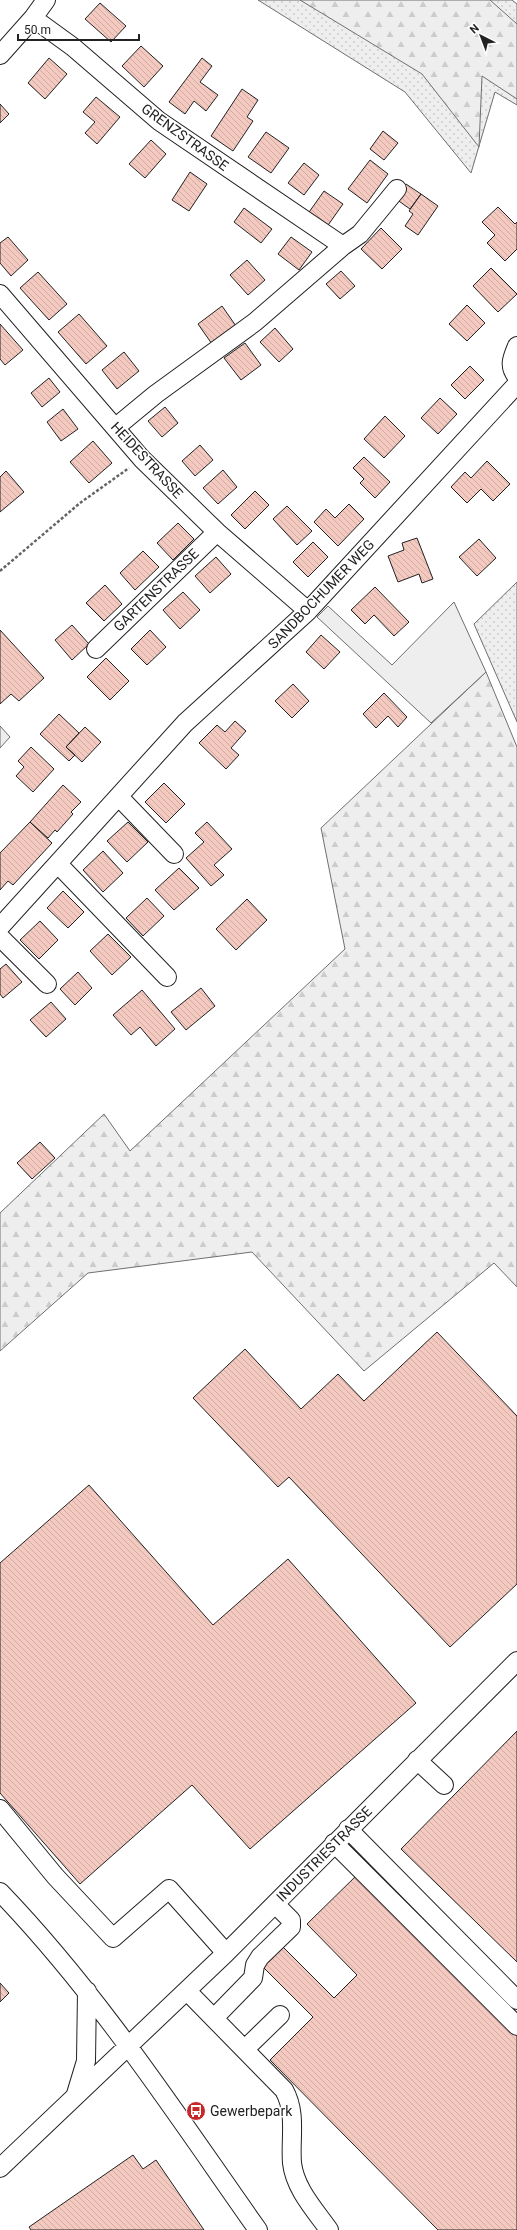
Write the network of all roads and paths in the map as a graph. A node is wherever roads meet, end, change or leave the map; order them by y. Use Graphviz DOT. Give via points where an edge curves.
graph roads {
  1 [pos="46,0"];
  2 [pos="33,18"];
  3 [pos="0,55"];
  4 [pos="397,189"];
  5 [pos="343,246"];
  6 [pos="0,294"];
  7 [pos="517,346"];
  8 [pos="517,377"];
  9 [pos="517,384"];
  10 [pos="116,427"];
  11 [pos="142,459"];
  12 [pos="217,532"];
  13 [pos="0,571"];
  14 [pos="308,611"];
  15 [pos="96,648"];
  16 [pos="119,797"];
  17 [pos="174,854"];
  18 [pos="58,864"];
  19 [pos="0,927"];
  20 [pos="0,937"];
  21 [pos="167,977"];
  22 [pos="47,984"];
  23 [pos="517,1661"];
  24 [pos="417,1760"];
  25 [pos="444,1785"];
  26 [pos="0,1809"];
  27 [pos="348,1829"];
  28 [pos="334,1843"];
  29 [pos="0,1892"];
  30 [pos="275,1904"];
  31 [pos="226,1953"];
  32 [pos="87,1991"];
  33 [pos="187,1991"];
  34 [pos="517,2000"];
  35 [pos="280,2015"];
  36 [pos="214,2018"];
  37 [pos="517,2026"];
  38 [pos="129,2045"];
  39 [pos="245,2049"];
  40 [pos="76,2095"];
  41 [pos="0,2168"];
  42 [pos="258,2230"];
  43 [pos="329,2230"];
  1 -- 2 [label="street"];
  2 -- 3 [label="street"];
  2 -- 5 [label="street, GRENZSTRASSE" via="73,47 159,121"];
  4 -- 5 [label="street" via="360,234"];
  5 -- 10 [label="street" via="255,322 156,394"];
  6 -- 10 [label="street, HEIDESTRASSE"];
  7 -- 8 [label="street" via="511,362 512,370"];
  9 -- 14 [label="street, SANDBOCHUMER WEG"];
  10 -- 11 [label="street, HEIDESTRASSE"];
  11 -- 12 [label="street, HEIDESTRASSE"];
  11 -- 13 [label="path" via="80,503"];
  12 -- 14 [label="street, HEIDESTRASSE"];
  12 -- 15 [label="street, GARTENSTRASSE"];
  14 -- 16 [label="street, SANDBOCHUMER WEG" via="185,723"];
  16 -- 17 [label="street"];
  16 -- 18 [label="street, SANDBOCHUMER WEG"];
  18 -- 19 [label="street, SANDBOCHUMER WEG"];
  18 -- 21 [label="street"];
  20 -- 22 [label="street"];
  23 -- 24 [label="street, INDUSTRIESTRASSE"];
  24 -- 25 [label="street"];
  24 -- 27 [label="street, INDUSTRIESTRASSE"];
  26 -- 31 [label="street" via="55,1876 113,1938 169,1889"];
  27 -- 28 [label="street, INDUSTRIESTRASSE"];
  27 -- 34 [label="street"];
  28 -- 30 [label="street, INDUSTRIESTRASSE"];
  28 -- 37 [label="street"];
  29 -- 32 [label="street"];
  30 -- 31 [label="street, INDUSTRIESTRASSE"];
  30 -- 36 [label="street" via="291,1920 291,1927 260,1957 255,1965 253,1978"];
  31 -- 33 [label="street, INDUSTRIESTRASSE"];
  32 -- 38 [label="street"];
  32 -- 40 [label="street" via="86,2061"];
  33 -- 36 [label="street"];
  33 -- 38 [label="street, INDUSTRIESTRASSE"];
  35 -- 39 [label="street"];
  36 -- 39 [label="street"];
  38 -- 40 [label="street, INDUSTRIESTRASSE"];
  38 -- 42 [label="street"];
  39 -- 43 [label="street" via="270,2074 290,2100 292,2164 299,2189"];
  40 -- 41 [label="street, INDUSTRIESTRASSE"];
}
